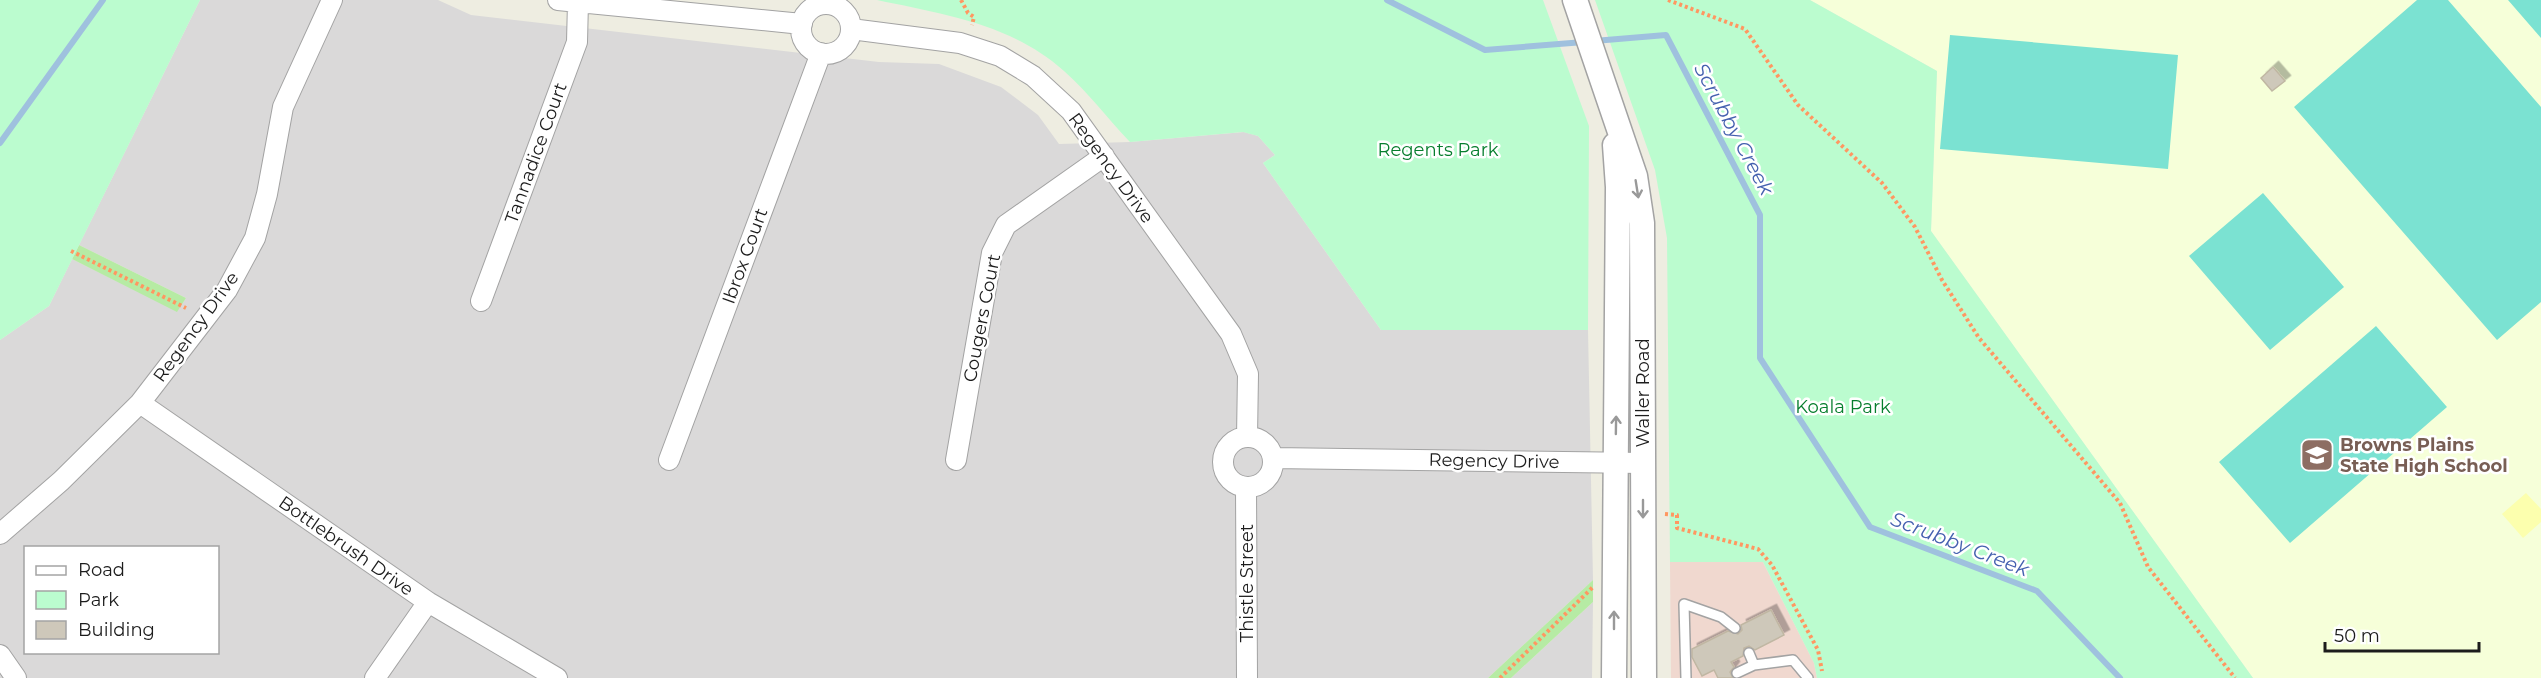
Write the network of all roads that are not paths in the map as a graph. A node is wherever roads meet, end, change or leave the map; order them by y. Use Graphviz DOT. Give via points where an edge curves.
graph roads {
  1 [pos="332,0"];
  2 [pos="558,0"];
  3 [pos="1575,0"];
  4 [pos="578,2"];
  5 [pos="802,24"];
  6 [pos="851,29"];
  7 [pos="821,53"];
  8 [pos="1613,113"];
  9 [pos="1104,156"];
  10 [pos="481,301"];
  11 [pos="140,403"];
  12 [pos="1247,437"];
  13 [pos="1273,459"];
  14 [pos="669,460"];
  15 [pos="956,460"];
  16 [pos="1616,463"];
  17 [pos="1643,463"];
  18 [pos="1246,488"];
  19 [pos="0,534"];
  20 [pos="428,602"];
  21 [pos="1736,628"];
  22 [pos="1749,653"];
  23 [pos="0,655"];
  24 [pos="1754,665"];
  25 [pos="1737,673"];
  26 [pos="16,678"];
  27 [pos="375,678"];
  28 [pos="557,678"];
  29 [pos="1246,678"];
  30 [pos="1614,678"];
  31 [pos="1644,678"];
  32 [pos="1686,678"];
  33 [pos="1808,678"];
  1 -- 11 [label="street, Regency Drive" via="283,107 255,238 227,290"];
  2 -- 4 [label="street"];
  3 -- 8 [label="street, Waller Road"];
  4 -- 5 [label="street"];
  4 -- 10 [label="street, Tannadice Court" via="577,42"];
  5 -- 6 [label="street" via="810,10 826,3 847,14"];
  5 -- 7 [label="street" via="804,39"];
  6 -- 7 [label="street" via="842,48"];
  6 -- 9 [label="street, Regency Drive" via="960,43 1000,56 1033,76 1071,111"];
  7 -- 14 [label="street, Ibrox Court"];
  16 -- 8 [label="street, Waller Road, one-way" via="1618,187"];
  8 -- 17 [label="street, Waller Road, one-way" via="1635,176 1642,223"];
  9 -- 12 [label="street, Regency Drive" via="1231,334 1248,374"];
  9 -- 15 [label="street, Cougers Court" via="1006,225 992,253"];
  11 -- 19 [label="street, Regency Drive"];
  11 -- 20 [label="street, Bottlebrush Drive"];
  12 -- 13 [label="street" via="1264,443"];
  12 -- 18 [label="street" via="1229,444 1222,462 1229,480"];
  13 -- 16 [label="street, Regency Drive"];
  13 -- 18 [label="street" via="1267,479"];
  16 -- 17 [label="street, Regency Drive"];
  30 -- 16 [label="street, Waller Road, one-way"];
  17 -- 31 [label="street, Waller Road, one-way"];
  18 -- 29 [label="street, Thistle Street"];
  20 -- 27 [label="street"];
  20 -- 28 [label="street, Bottlebrush Drive"];
  21 -- 32 [label="lane" via="1721,617 1684,604"];
  22 -- 24 [label="lane"];
  23 -- 26 [label="street"];
  24 -- 25 [label="lane"];
  24 -- 33 [label="lane" via="1793,660"];
}
